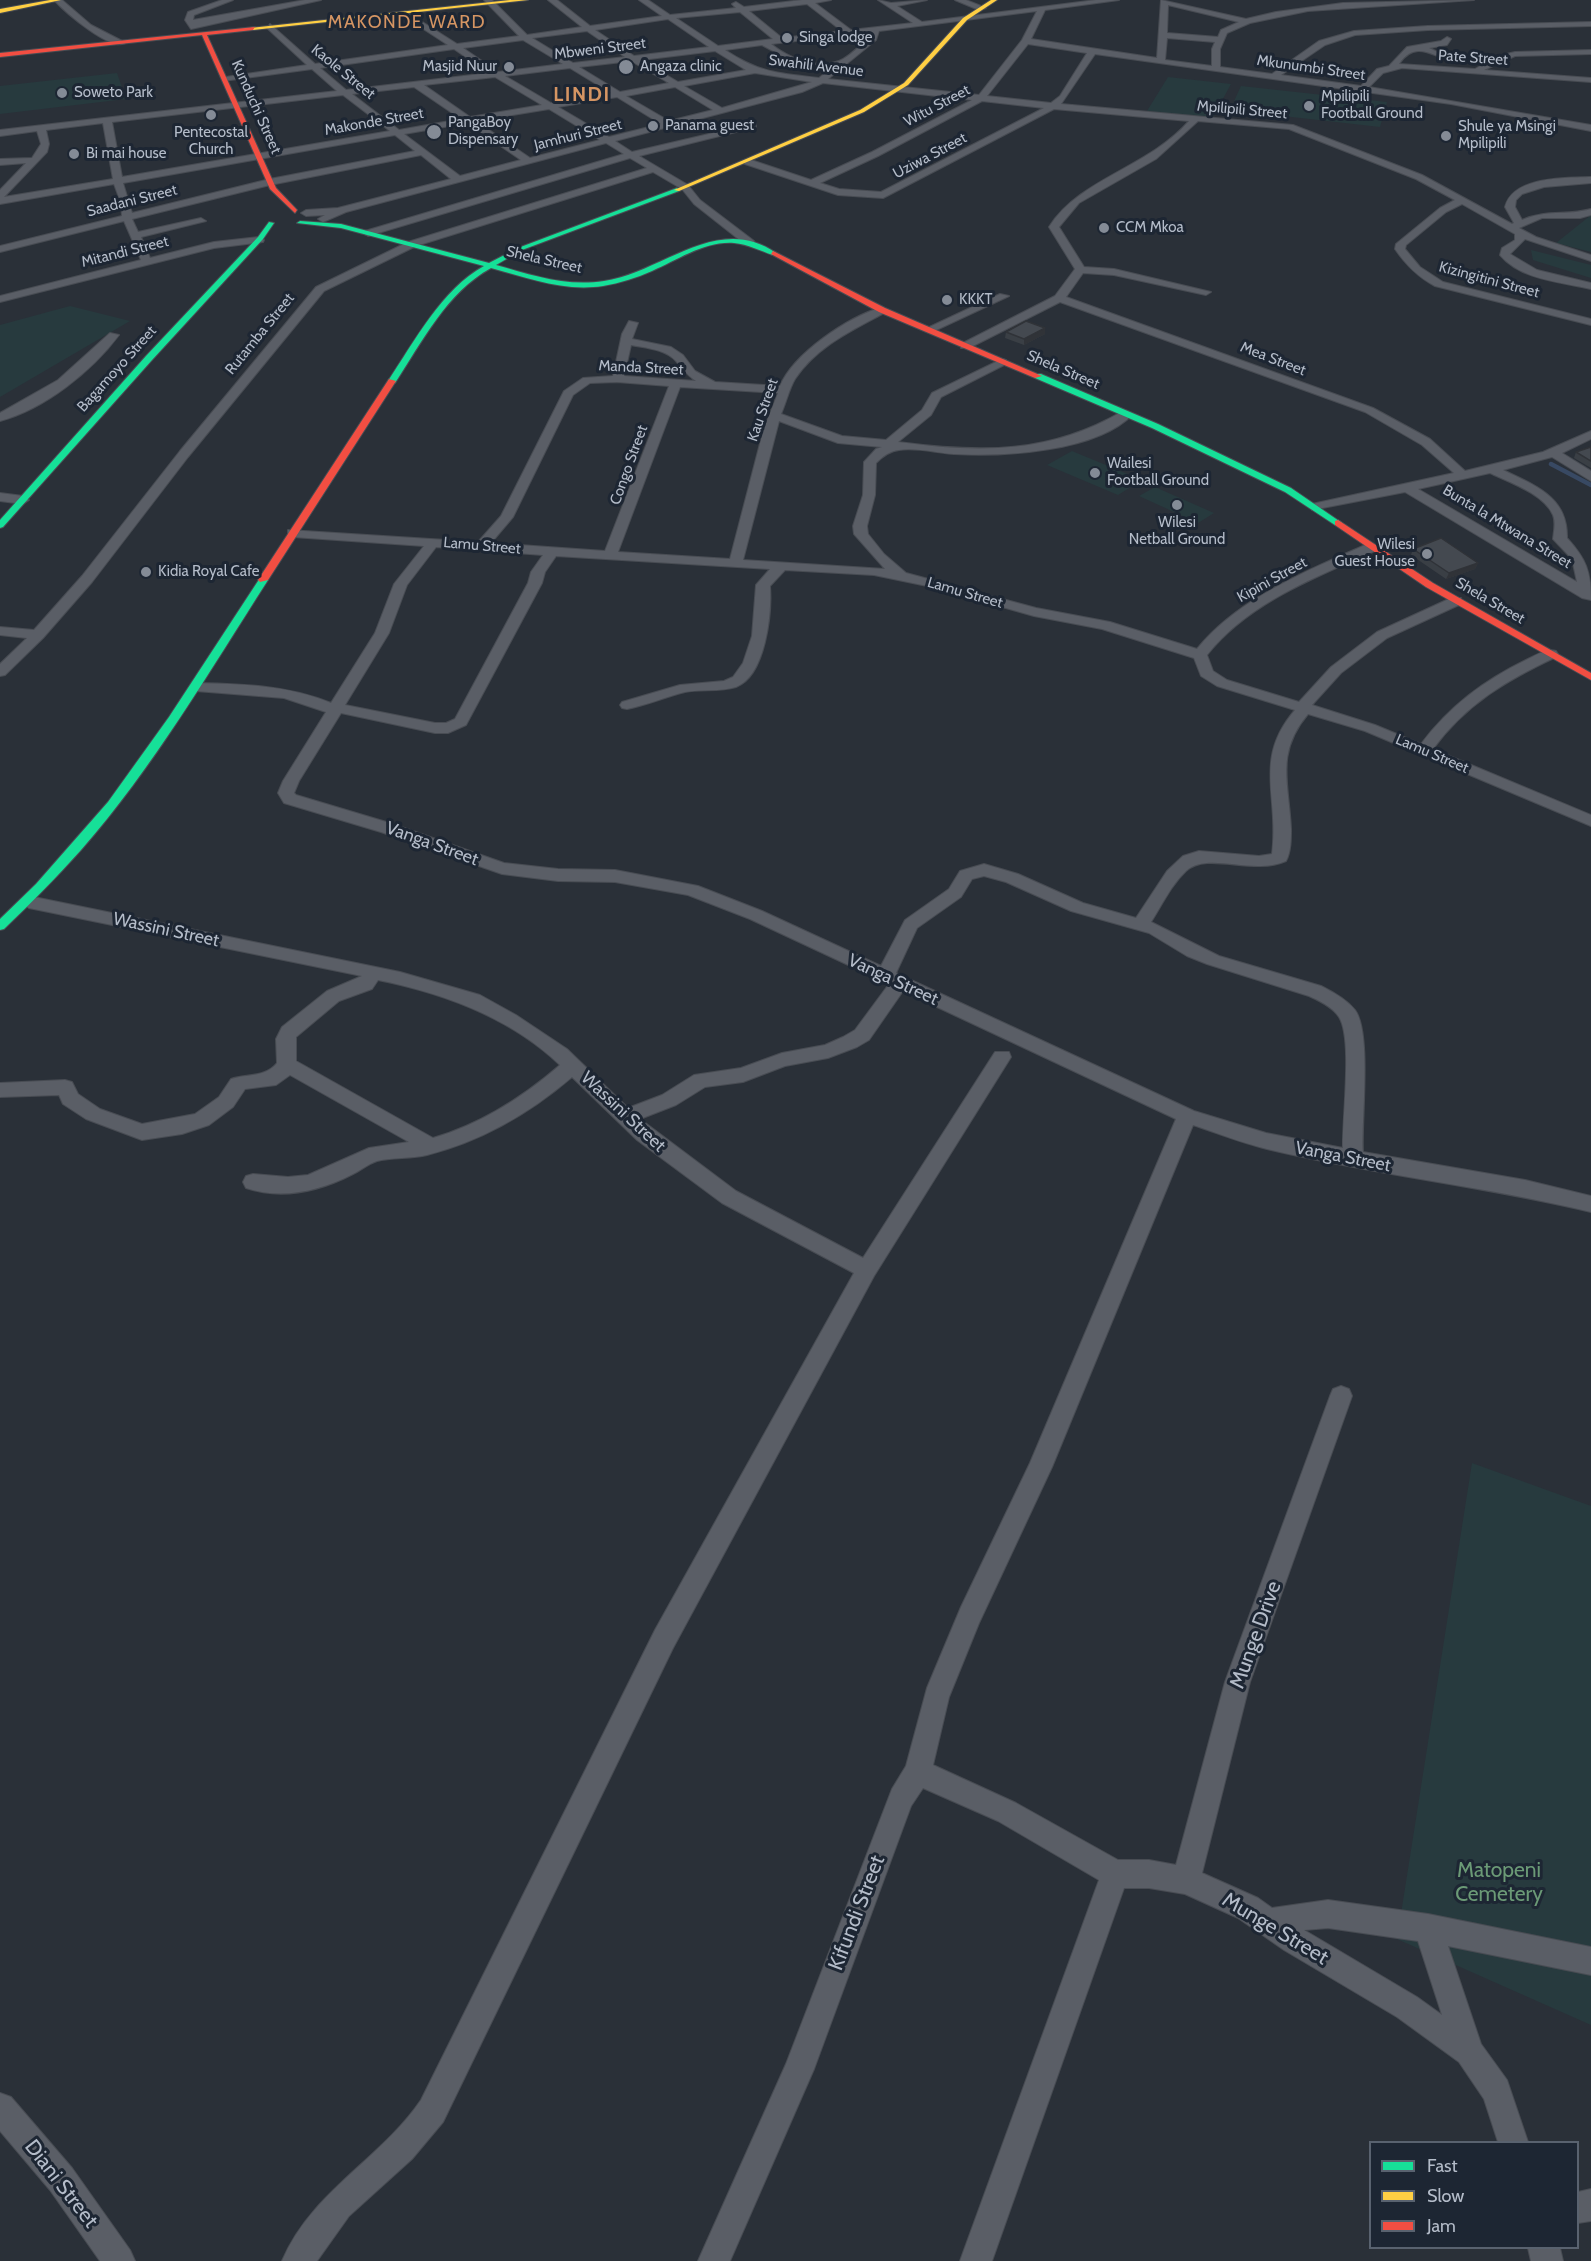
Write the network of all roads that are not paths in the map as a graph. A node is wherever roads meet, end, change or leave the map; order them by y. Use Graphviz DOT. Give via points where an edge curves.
graph roads {
  1 [pos="58,0"];
  2 [pos="229,0"];
  3 [pos="255,0"];
  4 [pos="316,0"];
  5 [pos="392,0"];
  6 [pos="525,0"];
  7 [pos="552,0"];
  8 [pos="643,0"];
  9 [pos="732,0"];
  10 [pos="827,0"];
  11 [pos="882,0"];
  12 [pos="923,0"];
  13 [pos="959,0"];
  14 [pos="994,0"];
  15 [pos="1115,0"];
  16 [pos="1470,0"];
  17 [pos="808,1"];
  18 [pos="1165,1"];
  19 [pos="1413,1"];
  20 [pos="490,2"];
  21 [pos="890,5"];
  22 [pos="269,8"];
  23 [pos="982,8"];
  24 [pos="742,9"];
  25 [pos="1041,10"];
  26 [pos="0,11"];
  27 [pos="405,13"];
  28 [pos="669,17"];
  29 [pos="966,18"];
  30 [pos="1246,22"];
  31 [pos="919,23"];
  32 [pos="1591,24"];
  33 [pos="270,26"];
  34 [pos="587,29"];
  35 [pos="876,29"];
  36 [pos="198,31"];
  37 [pos="848,32"];
  38 [pos="1163,35"];
  39 [pos="526,38"];
  40 [pos="1447,39"];
  41 [pos="779,40"];
  42 [pos="1220,40"];
  43 [pos="1026,41"];
  44 [pos="763,42"];
  45 [pos="122,43"];
  46 [pos="1421,47"];
  47 [pos="716,48"];
  48 [pos="457,49"];
  49 [pos="1092,52"];
  50 [pos="1591,52"];
  51 [pos="0,55"];
  52 [pos="632,58"];
  53 [pos="841,63"];
  54 [pos="1161,63"];
  55 [pos="1486,63"];
  56 [pos="571,66"];
  57 [pos="314,67"];
  58 [pos="1394,67"];
  59 [pos="1216,69"];
  60 [pos="754,71"];
  61 [pos="1476,72"];
  62 [pos="498,75"];
  63 [pos="1274,76"];
  64 [pos="226,79"];
  65 [pos="1591,80"];
  66 [pos="819,82"];
  67 [pos="416,84"];
  68 [pos="675,85"];
  69 [pos="899,89"];
  70 [pos="1362,89"];
  71 [pos="344,92"];
  72 [pos="617,95"];
  73 [pos="981,98"];
  74 [pos="237,106"];
  75 [pos="550,106"];
  76 [pos="1053,106"];
  77 [pos="721,111"];
  78 [pos="1195,119"];
  79 [pos="107,121"];
  80 [pos="466,121"];
  81 [pos="669,125"];
  82 [pos="753,125"];
  83 [pos="41,128"];
  84 [pos="1591,128"];
  85 [pos="0,133"];
  86 [pos="398,133"];
  87 [pos="607,141"];
  88 [pos="422,152"];
  89 [pos="630,155"];
  90 [pos="259,157"];
  91 [pos="36,160"];
  92 [pos="528,161"];
  93 [pos="0,162"];
  94 [pos="748,162"];
  95 [pos="652,169"];
  96 [pos="459,180"];
  97 [pos="1591,180"];
  98 [pos="119,181"];
  99 [pos="810,184"];
  100 [pos="685,187"];
  101 [pos="273,188"];
  102 [pos="0,196"];
  103 [pos="1463,200"];
  104 [pos="0,201"];
  105 [pos="343,210"];
  106 [pos="1591,212"];
  107 [pos="127,218"];
  108 [pos="294,220"];
  109 [pos="201,221"];
  110 [pos="341,226"];
  111 [pos="1517,228"];
  112 [pos="368,233"];
  113 [pos="134,236"];
  114 [pos="260,239"];
  115 [pos="750,243"];
  116 [pos="412,244"];
  117 [pos="0,249"];
  118 [pos="1591,258"];
  119 [pos="146,261"];
  120 [pos="489,265"];
  121 [pos="1079,270"];
  122 [pos="1591,286"];
  123 [pos="1206,292"];
  124 [pos="1004,296"];
  125 [pos="1059,298"];
  126 [pos="0,299"];
  127 [pos="882,310"];
  128 [pos="1591,322"];
  129 [pos="633,323"];
  130 [pos="928,330"];
  131 [pos="114,335"];
  132 [pos="627,341"];
  133 [pos="965,346"];
  134 [pos="1002,362"];
  135 [pos="617,379"];
  136 [pos="675,385"];
  137 [pos="717,387"];
  138 [pos="783,390"];
  139 [pos="1126,414"];
  140 [pos="774,415"];
  141 [pos="0,417"];
  142 [pos="1591,435"];
  143 [pos="891,446"];
  144 [pos="1550,453"];
  145 [pos="1492,469"];
  146 [pos="1463,475"];
  147 [pos="1591,477"];
  148 [pos="1406,487"];
  149 [pos="0,497"];
  150 [pos="23,500"];
  151 [pos="1317,507"];
  152 [pos="0,525"];
  153 [pos="292,533"];
  154 [pos="433,542"];
  155 [pos="482,546"];
  156 [pos="1370,548"];
  157 [pos="552,552"];
  158 [pos="610,555"];
  159 [pos="736,563"];
  160 [pos="782,565"];
  161 [pos="900,575"];
  162 [pos="1589,596"];
  163 [pos="1456,602"];
  164 [pos="0,631"];
  165 [pos="38,635"];
  166 [pos="1551,654"];
  167 [pos="1200,655"];
  168 [pos="0,672"];
  169 [pos="1591,676"];
  170 [pos="196,687"];
  171 [pos="627,705"];
  172 [pos="1303,708"];
  173 [pos="334,709"];
  174 [pos="1424,750"];
  175 [pos="1591,821"];
  176 [pos="29,902"];
  177 [pos="1141,924"];
  178 [pos="0,926"];
  179 [pos="373,973"];
  180 [pos="892,981"];
  181 [pos="1002,1057"];
  182 [pos="287,1065"];
  183 [pos="573,1065"];
  184 [pos="0,1090"];
  185 [pos="1187,1116"];
  186 [pos="626,1117"];
  187 [pos="431,1146"];
  188 [pos="1353,1159"];
  189 [pos="253,1182"];
  190 [pos="1591,1204"];
  191 [pos="867,1269"];
  192 [pos="1341,1396"];
  193 [pos="918,1772"];
  194 [pos="1116,1874"];
  195 [pos="1186,1880"];
  196 [pos="1269,1923"];
  197 [pos="1428,1929"];
  198 [pos="1591,1961"];
  199 [pos="1469,2052"];
  200 [pos="0,2108"];
  201 [pos="1513,2141"];
  202 [pos="119,2261"];
  203 [pos="298,2261"];
  204 [pos="714,2261"];
  205 [pos="976,2261"];
  1 -- 26 [label="main road"];
  1 -- 45 [label="street" via="88,27"];
  2 -- 36 [label="street" via="190,14 189,21"];
  3 -- 22 [label="street"];
  4 -- 22 [label="street"];
  5 -- 27 [label="main road"];
  6 -- 20 [label="main road"];
  7 -- 34 [label="street"];
  8 -- 28 [label="street, Swahili Avenue"];
  9 -- 24 [label="street"];
  10 -- 17 [label="street"];
  11 -- 21 [label="street"];
  12 -- 21 [label="street"];
  13 -- 23 [label="street"];
  14 -- 23 [label="main road"];
  15 -- 25 [label="street, Mbweni Street"];
  16 -- 19 [label="street"];
  17 -- 24 [label="street"];
  17 -- 37 [label="street"];
  18 -- 30 [label="street"];
  18 -- 38 [label="street"];
  19 -- 30 [label="street" via="1326,6 1264,15"];
  20 -- 27 [label="main road"];
  20 -- 39 [label="street"];
  21 -- 31 [label="street"];
  22 -- 36 [label="street"];
  23 -- 29 [label="main road"];
  24 -- 28 [label="street"];
  24 -- 41 [label="street"];
  25 -- 29 [label="street, Mbweni Street"];
  25 -- 43 [label="street, Witu Street"];
  27 -- 33 [label="main road"];
  27 -- 48 [label="street"];
  28 -- 34 [label="street"];
  28 -- 47 [label="street, Swahili Avenue"];
  29 -- 31 [label="street, Mbweni Street"];
  29 -- 69 [label="main road"];
  30 -- 42 [label="street" via="1224,32"];
  31 -- 35 [label="street, Mbweni Street"];
  32 -- 63 [label="street" via="1354,33 1322,43"];
  33 -- 36 [label="main road"];
  33 -- 57 [label="street, Kaole Street"];
  34 -- 39 [label="street"];
  34 -- 52 [label="street"];
  35 -- 37 [label="street, Mbweni Street"];
  35 -- 53 [label="street" via="873,38"];
  36 -- 45 [label="main road"];
  36 -- 64 [label="main road, Kunduchi Street"];
  37 -- 41 [label="street, Mbweni Street"];
  38 -- 42 [label="street"];
  38 -- 54 [label="street"];
  39 -- 48 [label="street"];
  39 -- 56 [label="street"];
  40 -- 46 [label="street"];
  41 -- 44 [label="street, Mbweni Street"];
  42 -- 59 [label="street"];
  43 -- 49 [label="street, Mkunumbi Street"];
  43 -- 73 [label="street, Witu Street"];
  44 -- 47 [label="street, Mbweni Street"];
  44 -- 53 [label="street" via="785,58 800,63 822,67"];
  45 -- 51 [label="main road"];
  46 -- 55 [label="street" via="1447,59"];
  46 -- 58 [label="street" via="1403,53"];
  47 -- 52 [label="street, Mbweni Street"];
  47 -- 60 [label="street, Swahili Avenue"];
  48 -- 57 [label="street"];
  48 -- 62 [label="street"];
  49 -- 54 [label="street, Mkunumbi Street"];
  49 -- 76 [label="street, Uziwa Street" via="1063,98"];
  50 -- 55 [label="street" via="1520,54"];
  52 -- 56 [label="street, Mbweni Street"];
  52 -- 68 [label="street"];
  53 -- 66 [label="street"];
  54 -- 59 [label="street, Mkunumbi Street"];
  55 -- 61 [label="street"];
  56 -- 62 [label="street, Mbweni Street"];
  56 -- 72 [label="street"];
  57 -- 64 [label="street"];
  57 -- 71 [label="street, Kaole Street"];
  58 -- 61 [label="street, Pate Street"];
  58 -- 70 [label="street" via="1380,71"];
  59 -- 63 [label="street, Mkunumbi Street"];
  60 -- 66 [label="street, Swahili Avenue"];
  60 -- 68 [label="street, Makonde Street"];
  61 -- 65 [label="street, Pate Street"];
  62 -- 67 [label="street, Mbweni Street"];
  62 -- 75 [label="street"];
  63 -- 70 [label="street, Mkunumbi Street"];
  64 -- 74 [label="main road, Kunduchi Street"];
  66 -- 69 [label="street, Swahili Avenue"];
  66 -- 77 [label="street, Jamhuri Street"];
  67 -- 71 [label="street, Mbweni Street"];
  67 -- 80 [label="street"];
  68 -- 72 [label="street, Makonde Street"];
  68 -- 77 [label="street"];
  69 -- 73 [label="street, Mpilipili Street"];
  69 -- 94 [label="main road" via="862,111"];
  70 -- 84 [label="street, Mkunumbi Street"];
  71 -- 74 [label="street, Mbweni Street"];
  71 -- 86 [label="street, Kaole Street"];
  72 -- 75 [label="street, Makonde Street"];
  72 -- 81 [label="street"];
  73 -- 76 [label="street, Mpilipili Street"];
  73 -- 99 [label="street, Witu Street"];
  74 -- 79 [label="street, Mbweni Street"];
  74 -- 90 [label="main road, Kunduchi Street"];
  75 -- 80 [label="street, Makonde Street"];
  75 -- 87 [label="street"];
  76 -- 78 [label="street, Mpilipili Street"];
  76 -- 99 [label="street, Uziwa Street" via="883,195 847,194"];
  77 -- 81 [label="street, Jamhuri Street"];
  78 -- 103 [label="street, Mpilipili Street" via="1255,122 1310,133 1419,177"];
  78 -- 121 [label="street" via="1146,162 1081,197 1061,215 1054,227 1056,234"];
  79 -- 83 [label="street, Mbweni Street"];
  79 -- 98 [label="street"];
  80 -- 86 [label="street, Makonde Street"];
  80 -- 92 [label="street"];
  81 -- 87 [label="street, Jamhuri Street"];
  82 -- 89 [label="street"];
  83 -- 85 [label="street, Mbweni Street"];
  83 -- 91 [label="street" via="45,144"];
  86 -- 88 [label="street, Kaole Street"];
  86 -- 90 [label="street, Makonde Street"];
  87 -- 89 [label="street"];
  87 -- 92 [label="street, Jamhuri Street"];
  88 -- 96 [label="street, Kaole Street"];
  88 -- 101 [label="street, Saadani Street"];
  89 -- 95 [label="street"];
  89 -- 112 [label="street"];
  90 -- 98 [label="street, Makonde Street"];
  90 -- 101 [label="main road, Kunduchi Street"];
  91 -- 93 [label="street"];
  91 -- 102 [label="street"];
  92 -- 96 [label="street, Jamhuri Street"];
  94 -- 99 [label="street, Uziwa Street"];
  94 -- 100 [label="main road"];
  95 -- 100 [label="street"];
  95 -- 116 [label="street, Rutamba Street"];
  96 -- 105 [label="street, Jamhuri Street"];
  97 -- 111 [label="street" via="1555,182 1520,192 1510,208"];
  98 -- 104 [label="street, Makonde Street"];
  98 -- 107 [label="street"];
  100 -- 115 [label="street" via="697,202"];
  100 -- 120 [label="main road" via="553,235"];
  101 -- 107 [label="street, Saadani Street"];
  101 -- 108 [label="main road"];
  101 -- 108 [label="main road"];
  103 -- 111 [label="street, Mpilipili Street"];
  103 -- 128 [label="street, Kizingitini Street" via="1443,210 1401,244 1407,260 1421,274 1439,284"];
  105 -- 108 [label="street"];
  105 -- 108 [label="street"];
  106 -- 111 [label="street" via="1542,215"];
  107 -- 113 [label="street"];
  107 -- 117 [label="street, Saadani Street"];
  108 -- 110 [label="main road"];
  108 -- 110 [label="main road"];
  108 -- 114 [label="main road, Bagamoyo Street"];
  109 -- 113 [label="street"];
  110 -- 112 [label="main road, Shela Street"];
  111 -- 118 [label="street, Mpilipili Street" via="1542,243"];
  111 -- 122 [label="street" via="1520,241 1505,255 1515,265"];
  112 -- 116 [label="main road, Shela Street"];
  113 -- 119 [label="street"];
  114 -- 119 [label="street, Mitandi Street"];
  114 -- 150 [label="main road, Bagamoyo Street"];
  115 -- 120 [label="main road, Shela Street" via="704,244 634,276 594,286 559,284"];
  115 -- 127 [label="main road, Shela Street"];
  116 -- 120 [label="main road, Shela Street"];
  116 -- 165 [label="street, Rutamba Street" via="344,275 312,296"];
  119 -- 126 [label="street, Mitandi Street"];
  120 -- 153 [label="main road" via="444,305"];
  121 -- 123 [label="street" via="1114,272"];
  121 -- 125 [label="street"];
  124 -- 130 [label="street"];
  125 -- 133 [label="street"];
  125 -- 146 [label="street, Mea Street" via="1370,410 1426,442"];
  127 -- 130 [label="main road, Shela Street"];
  127 -- 138 [label="street, Kau Street" via="830,338 810,354"];
  129 -- 132 [label="street"];
  130 -- 133 [label="main road, Shela Street"];
  131 -- 141 [label="street" via="64,382 40,399"];
  132 -- 135 [label="street"];
  132 -- 137 [label="street" via="667,349 691,373"];
  133 -- 134 [label="main road, Shela Street"];
  134 -- 139 [label="main road, Shela Street"];
  134 -- 143 [label="street" via="936,395 927,412"];
  135 -- 136 [label="street, Manda Street"];
  135 -- 155 [label="street, Manda Street" via="587,380 568,393 507,517"];
  136 -- 137 [label="street, Manda Street"];
  136 -- 158 [label="street, Congo Street" via="626,522"];
  137 -- 138 [label="street, Manda Street"];
  138 -- 140 [label="street, Kau Street"];
  139 -- 143 [label="street" via="1072,442 1027,449 941,451"];
  139 -- 151 [label="main road, Shela Street"];
  140 -- 143 [label="street" via="839,439"];
  140 -- 159 [label="street, Kau Street"];
  142 -- 144 [label="street"];
  143 -- 161 [label="street" via="870,462 868,504 860,526 867,543"];
  144 -- 145 [label="street"];
  144 -- 147 [label="street"];
  145 -- 146 [label="street"];
  145 -- 162 [label="street" via="1554,507 1560,522 1560,539 1578,558"];
  146 -- 148 [label="street"];
  148 -- 151 [label="street"];
  148 -- 162 [label="street, Bunta la Mtwana Street"];
  149 -- 150 [label="street"];
  150 -- 152 [label="main road, Bagamoyo Street"];
  151 -- 156 [label="main road, Shela Street"];
  153 -- 154 [label="street, Lamu Street"];
  153 -- 170 [label="main road"];
  154 -- 155 [label="street, Lamu Street"];
  154 -- 173 [label="street, Vanga Street" via="401,584 382,633"];
  155 -- 157 [label="street, Lamu Street"];
  156 -- 163 [label="main road, Shela Street"];
  156 -- 167 [label="street, Kipini Street" via="1269,598 1210,639"];
  157 -- 158 [label="street, Lamu Street"];
  157 -- 173 [label="street" via="461,722 435,728"];
  158 -- 159 [label="street, Lamu Street"];
  159 -- 160 [label="street, Lamu Street"];
  160 -- 161 [label="street, Lamu Street"];
  160 -- 171 [label="street" via="763,585 764,606 755,647 748,668 737,682 689,687"];
  161 -- 167 [label="street, Lamu Street" via="1034,612 1105,625"];
  163 -- 166 [label="main road, Shela Street"];
  163 -- 172 [label="street" via="1382,635 1336,670"];
  164 -- 165 [label="street"];
  165 -- 168 [label="street, Rutamba Street"];
  166 -- 169 [label="main road, Shela Street"];
  166 -- 174 [label="street" via="1505,675 1463,702"];
  167 -- 172 [label="street, Lamu Street" via="1206,673 1213,678"];
  170 -- 173 [label="street" via="288,695"];
  170 -- 176 [label="main road" via="101,820"];
  172 -- 174 [label="street, Lamu Street" via="1370,728"];
  172 -- 177 [label="street" via="1288,726 1279,748 1280,856 1269,862 1192,858 1171,877"];
  173 -- 180 [label="street, Vanga Street" via="291,781 286,793 290,799 502,868 638,879 692,890 756,915"];
  174 -- 175 [label="street, Lamu Street"];
  176 -- 178 [label="main road"];
  176 -- 179 [label="street, Wassini Street"];
  177 -- 180 [label="street" via="1077,907 995,872 974,871 966,875 955,893 911,924 896,950"];
  177 -- 188 [label="street" via="1213,960 1315,991 1348,1014 1353,1064"];
  179 -- 182 [label="street" via="366,984 333,996 289,1032 285,1039"];
  179 -- 183 [label="street, Wassini Street" via="474,1000"];
  180 -- 185 [label="street, Vanga Street"];
  180 -- 186 [label="street" via="862,1035 850,1042 743,1075 701,1080 669,1100"];
  181 -- 191 [label="street"];
  182 -- 184 [label="street" via="273,1080 238,1084 226,1102 202,1120 160,1131 142,1132 93,1114 70,1099 65,1086"];
  182 -- 187 [label="street"];
  183 -- 186 [label="street, Wassini Street"];
  183 -- 187 [label="street" via="536,1097 506,1116"];
  185 -- 188 [label="street, Vanga Street" via="1266,1141"];
  185 -- 193 [label="street, Kifundi Street" via="1040,1467 969,1616 936,1697"];
  186 -- 191 [label="street, Wassini Street" via="671,1157 729,1197"];
  187 -- 189 [label="street" via="369,1156 337,1173 291,1187"];
  188 -- 190 [label="street, Vanga Street" via="1525,1188"];
  191 -- 203 [label="street" via="664,1639 432,2111 410,2142 346,2197"];
  192 -- 195 [label="street, Munge Drive" via="1229,1708"];
  193 -- 194 [label="street" via="1008,1812"];
  193 -- 204 [label="street, Kifundi Street" via="901,1798 799,2069"];
  194 -- 195 [label="street, Munge Street"];
  194 -- 205 [label="street"];
  195 -- 196 [label="street, Munge Street" via="1248,1908"];
  196 -- 197 [label="street" via="1328,1914"];
  196 -- 199 [label="street, Munge Street" via="1407,2007"];
  197 -- 198 [label="street"];
  197 -- 199 [label="street"];
  199 -- 201 [label="street, Munge Street" via="1496,2091"];
  200 -- 202 [label="street, Diani Street" via="61,2180"];
}
